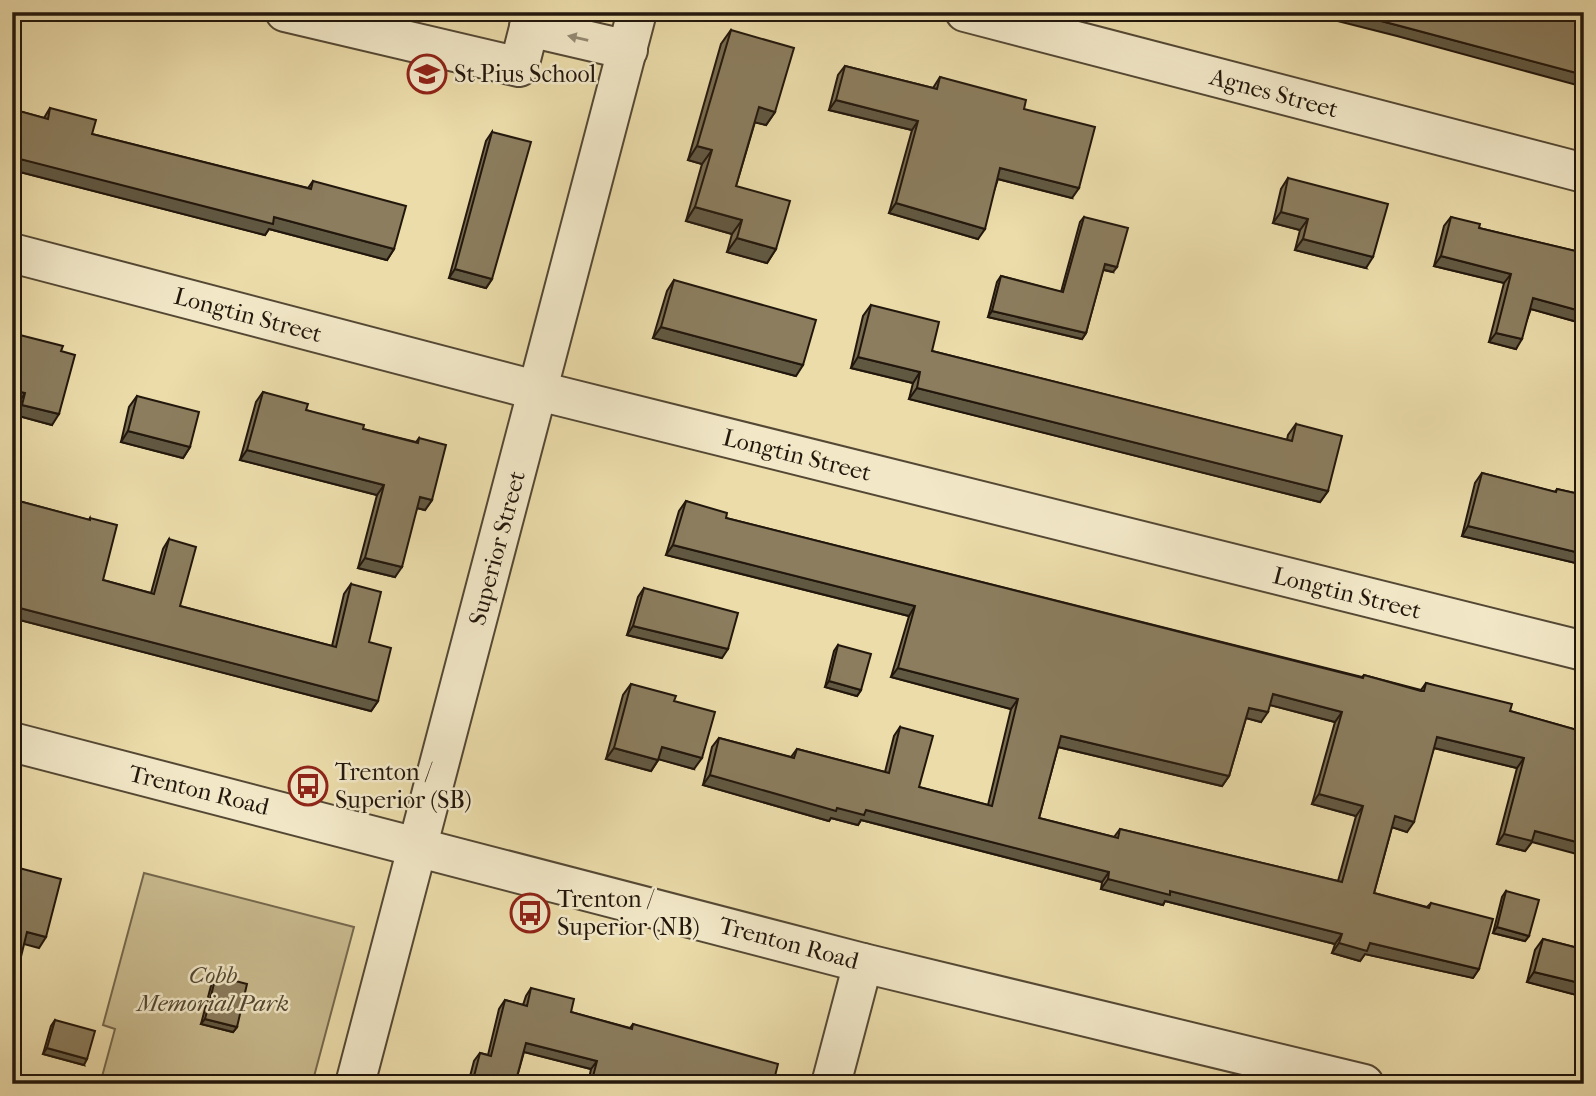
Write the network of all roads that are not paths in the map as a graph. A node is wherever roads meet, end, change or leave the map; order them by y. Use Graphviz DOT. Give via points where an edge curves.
graph roads {
  1 [pos="285,12"];
  2 [pos="638,12"];
  3 [pos="965,12"];
  4 [pos="531,19"];
  5 [pos="628,50"];
  6 [pos="1584,173"];
  7 [pos="12,253"];
  8 [pos="539,391"];
  9 [pos="1584,652"];
  10 [pos="12,742"];
  11 [pos="418,847"];
  12 [pos="863,962"];
  13 [pos="1301,1076"];
  14 [pos="355,1084"];
  15 [pos="831,1084"];
  16 [pos="1364,1084"];
  1 -- 4 [label="street" via="519,67"];
  2 -- 5 [label="street, Superior Street"];
  3 -- 6 [label="street, Agnes Street"];
  5 -- 4 [label="street, one-way"];
  5 -- 8 [label="street, Superior Street"];
  7 -- 8 [label="street, Longtin Street"];
  8 -- 9 [label="street, Longtin Street"];
  8 -- 11 [label="street, Superior Street"];
  10 -- 11 [label="street, Trenton Road"];
  11 -- 12 [label="street, Trenton Road"];
  11 -- 14 [label="street, Superior Street"];
  12 -- 13 [label="street, Trenton Road"];
  12 -- 15 [label="street"];
  13 -- 16 [label="street, Trenton Road"];
}
